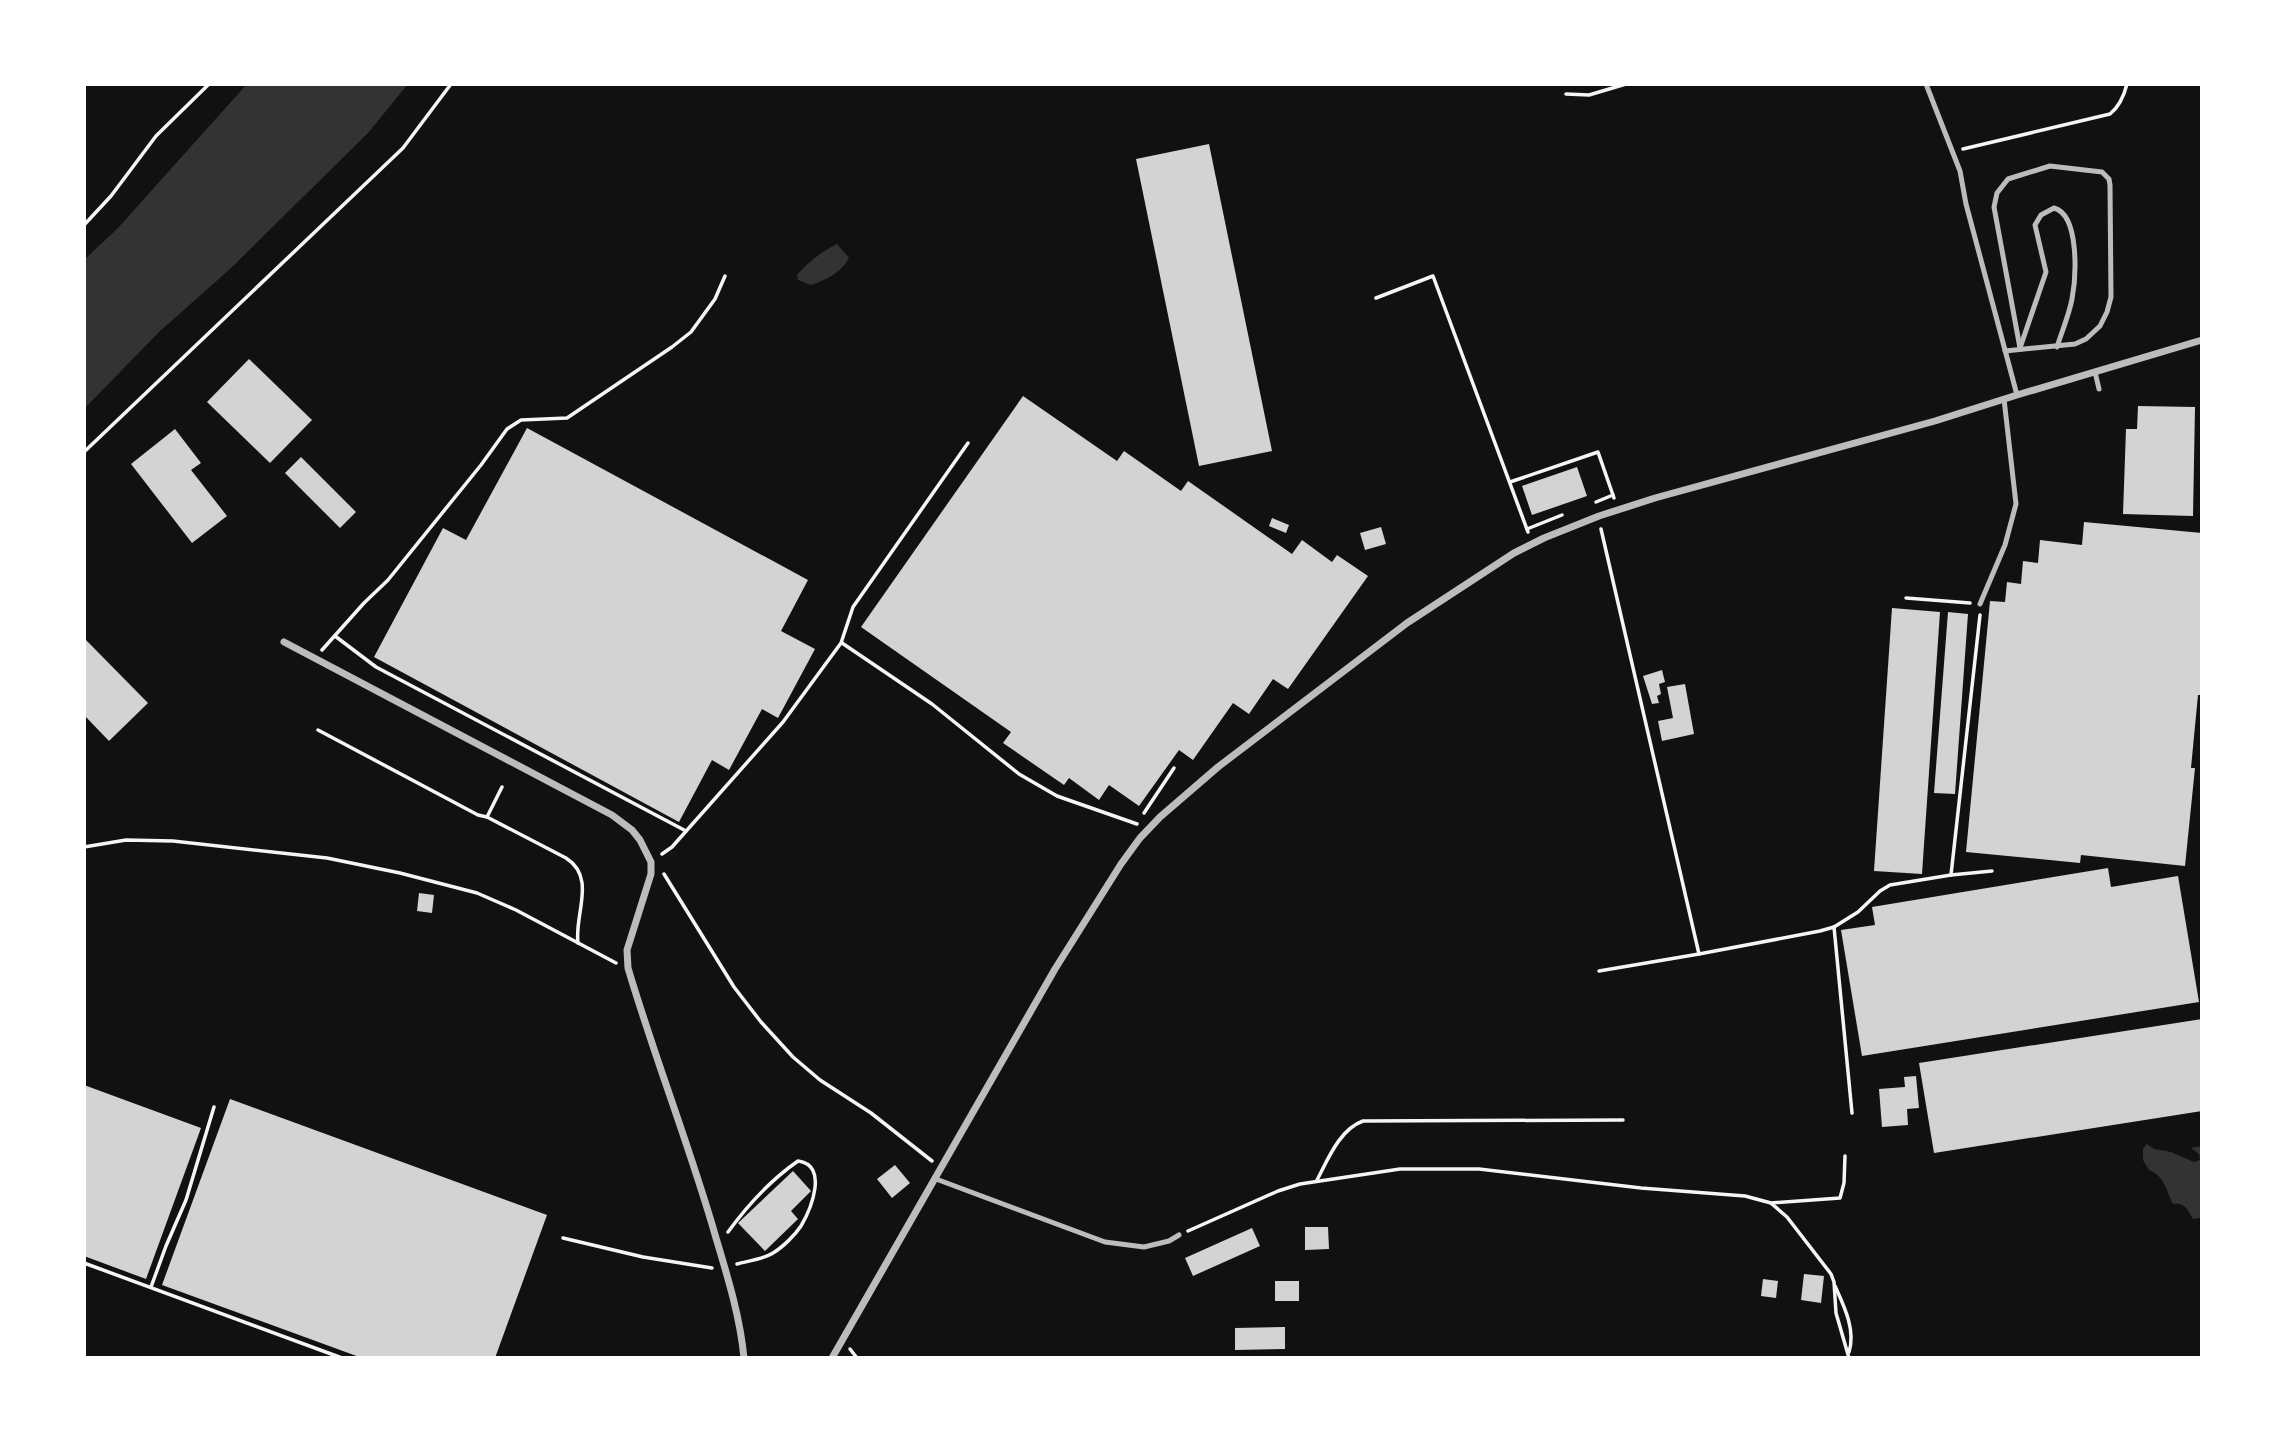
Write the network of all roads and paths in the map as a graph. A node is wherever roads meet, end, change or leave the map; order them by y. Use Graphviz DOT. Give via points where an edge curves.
graph roads {
  1 [pos="209,84"];
  2 [pos="451,84"];
  3 [pos="1626,84"];
  4 [pos="1926,84"];
  5 [pos="2127,84"];
  6 [pos="1566,94"];
  7 [pos="1952,152"];
  8 [pos="84,225"];
  9 [pos="726,276"];
  10 [pos="1376,298"];
  11 [pos="2202,340"];
  12 [pos="2057,346"];
  13 [pos="2020,348"];
  14 [pos="2006,351"];
  15 [pos="2095,372"];
  16 [pos="2099,389"];
  17 [pos="2017,395"];
  18 [pos="2004,399"];
  19 [pos="968,443"];
  20 [pos="84,452"];
  21 [pos="1510,482"];
  22 [pos="1618,510"];
  23 [pos="1523,520"];
  24 [pos="1601,530"];
  25 [pos="1906,598"];
  26 [pos="1980,604"];
  27 [pos="335,636"];
  28 [pos="284,642"];
  29 [pos="841,643"];
  30 [pos="313,659"];
  31 [pos="318,730"];
  32 [pos="1174,768"];
  33 [pos="502,787"];
  34 [pos="487,817"];
  35 [pos="1136,824"];
  36 [pos="1149,829"];
  37 [pos="686,831"];
  38 [pos="84,847"];
  39 [pos="651,862"];
  40 [pos="1992,871"];
  41 [pos="1951,876"];
  42 [pos="1834,927"];
  43 [pos="578,943"];
  44 [pos="1699,954"];
  45 [pos="628,968"];
  46 [pos="1600,971"];
  47 [pos="214,1107"];
  48 [pos="1852,1113"];
  49 [pos="1623,1120"];
  50 [pos="1845,1156"];
  51 [pos="942,1168"];
  52 [pos="936,1179"];
  53 [pos="1316,1181"];
  54 [pos="1770,1203"];
  55 [pos="1180,1235"];
  56 [pos="563,1238"];
  57 [pos="718,1244"];
  58 [pos="84,1263"];
  59 [pos="724,1267"];
  60 [pos="1834,1282"];
  61 [pos="151,1287"];
  62 [pos="1848,1356"];
  63 [pos="342,1358"];
  64 [pos="744,1358"];
  65 [pos="832,1358"];
  1 -- 8 [label="path" via="156,136"];
  2 -- 20 [label="path" via="403,148"];
  3 -- 6 [label="path" via="1589,95"];
  4 -- 7 [label="lane"];
  5 -- 7 [label="path" via="2110,114"];
  7 -- 14 [label="lane"];
  9 -- 27 [label="path" via="691,332 672,347 567,418 521,420 507,429 388,580"];
  10 -- 21 [label="path" via="1433,276"];
  11 -- 15 [label="street"];
  12 -- 13 [label="lane"];
  12 -- 13 [label="lane" via="2072,299 2075,260 2069,220 2054,208 2040,215 2035,225 2046,272"];
  12 -- 13 [label="lane" via="2086,339 2107,312 2111,297 2110,185 2102,172 2050,166 2008,178 1994,202"];
  13 -- 14 [label="lane"];
  14 -- 17 [label="lane"];
  15 -- 16 [label="lane"];
  15 -- 17 [label="street"];
  17 -- 18 [label="street"];
  18 -- 22 [label="street"];
  18 -- 26 [label="lane" via="2016,504 2005,545"];
  19 -- 29 [label="path" via="852,607"];
  21 -- 22 [label="path" via="1598,453"];
  21 -- 23 [label="path"];
  22 -- 36 [label="street" via="1532,544 1441,599 1218,767"];
  24 -- 44 [label="path"];
  25 -- 26 [label="path"];
  26 -- 41 [label="path"];
  27 -- 30 [label="path"];
  27 -- 37 [label="path" via="376,667"];
  28 -- 30 [label="street"];
  29 -- 35 [label="path" via="932,704 1019,774 1057,796"];
  29 -- 37 [label="path" via="783,722"];
  30 -- 39 [label="street" via="612,815 632,830"];
  31 -- 34 [label="path"];
  32 -- 35 [label="path"];
  33 -- 34 [label="path"];
  34 -- 43 [label="path" via="574,864 583,886"];
  35 -- 36 [label="path"];
  36 -- 51 [label="street" via="1093,906"];
  37 -- 39 [label="path"];
  38 -- 43 [label="path" via="126,840 173,841 327,858 478,893"];
  39 -- 45 [label="street" via="648,887 627,950"];
  39 -- 51 [label="path" via="667,877 734,987 793,1057"];
  40 -- 41 [label="path"];
  41 -- 42 [label="path" via="1890,886"];
  42 -- 44 [label="path"];
  42 -- 48 [label="path"];
  43 -- 45 [label="path"];
  44 -- 46 [label="path"];
  45 -- 57 [label="street"];
  47 -- 61 [label="path" via="186,1200"];
  49 -- 53 [label="path" via="1363,1121 1349,1129"];
  50 -- 54 [label="path" via="1840,1198"];
  51 -- 52 [label="street"];
  52 -- 55 [label="lane" via="1105,1242 1144,1247"];
  52 -- 65 [label="street"];
  53 -- 54 [label="path" via="1451,1167 1745,1196"];
  53 -- 55 [label="path" via="1278,1191"];
  54 -- 60 [label="path" via="1787,1217"];
  56 -- 59 [label="path" via="685,1265"];
  57 -- 59 [label="street"];
  57 -- 59 [label="path" via="790,1167 798,1161 813,1170 816,1187 797,1230 773,1254"];
  58 -- 61 [label="path"];
  59 -- 64 [label="street"];
  60 -- 62 [label="path" via="1836,1312"];
  60 -- 62 [label="path" via="1850,1327"];
  61 -- 63 [label="path"];
}
